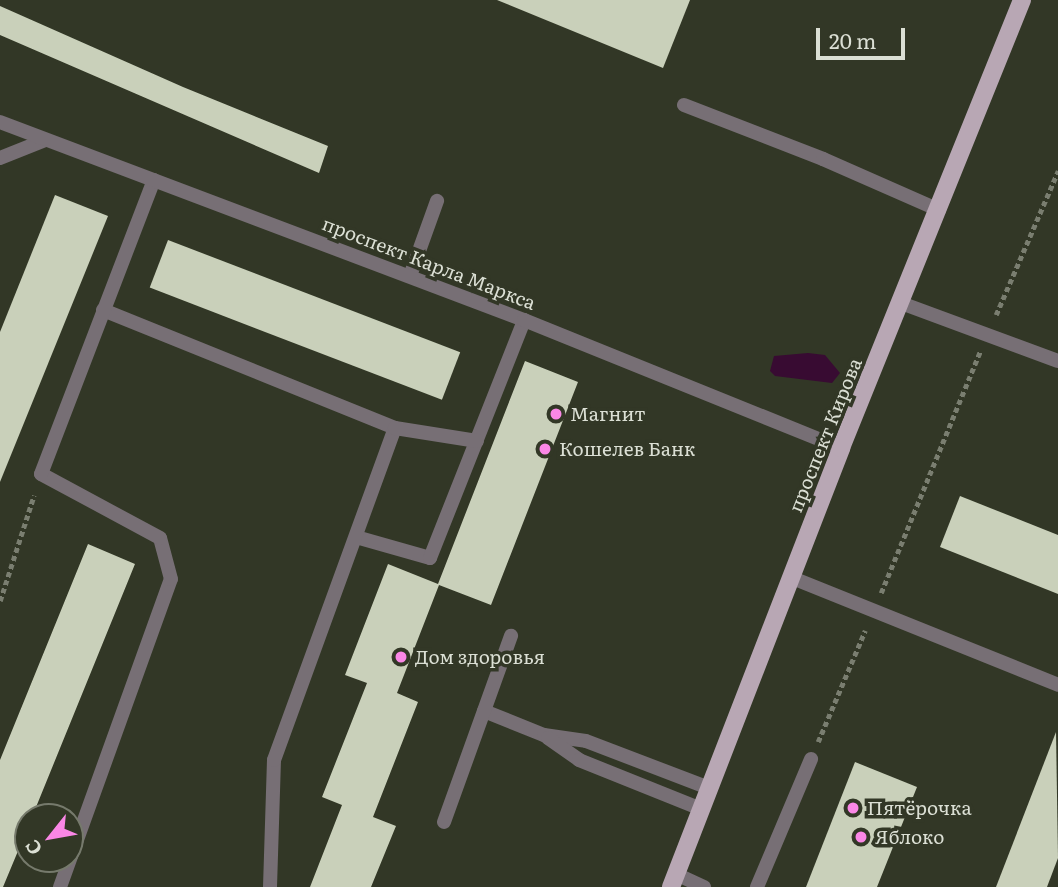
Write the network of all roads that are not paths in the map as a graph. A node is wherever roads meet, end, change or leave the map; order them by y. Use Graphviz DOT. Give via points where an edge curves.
graph roads {
  1 [pos="1022,0"];
  2 [pos="684,105"];
  3 [pos="0,122"];
  4 [pos="45,140"];
  5 [pos="0,158"];
  6 [pos="154,180"];
  7 [pos="437,201"];
  8 [pos="939,211"];
  9 [pos="410,276"];
  10 [pos="901,303"];
  11 [pos="103,310"];
  12 [pos="524,320"];
  13 [pos="1058,361"];
  14 [pos="395,428"];
  15 [pos="477,441"];
  16 [pos="841,448"];
  17 [pos="356,537"];
  18 [pos="790,577"];
  19 [pos="511,636"];
  20 [pos="1058,685"];
  21 [pos="484,711"];
  22 [pos="544,736"];
  23 [pos="811,759"];
  24 [pos="709,788"];
  25 [pos="701,809"];
  26 [pos="444,822"];
  27 [pos="673,881"];
  28 [pos="60,887"];
  29 [pos="270,887"];
  30 [pos="704,887"];
  31 [pos="757,887"];
  1 -- 8 [label="main road, проспект Кирова"];
  2 -- 8 [label="street"];
  3 -- 4 [label="street, проспект Карла Маркса"];
  4 -- 5 [label="street"];
  4 -- 6 [label="street, проспект Карла Маркса"];
  6 -- 9 [label="street, проспект Карла Маркса"];
  6 -- 11 [label="street"];
  7 -- 9 [label="street"];
  8 -- 10 [label="main road, проспект Кирова"];
  9 -- 12 [label="street, проспект Карла Маркса"];
  10 -- 13 [label="street"];
  10 -- 16 [label="main road, проспект Кирова"];
  11 -- 14 [label="street"];
  11 -- 28 [label="street" via="41,474 160,538 171,579"];
  12 -- 15 [label="street"];
  12 -- 16 [label="street, проспект Карла Маркса"];
  14 -- 15 [label="street"];
  14 -- 17 [label="street"];
  15 -- 17 [label="street" via="430,558"];
  16 -- 18 [label="main road, проспект Кирова"];
  17 -- 29 [label="street" via="274,760"];
  18 -- 20 [label="street"];
  18 -- 24 [label="main road, проспект Кирова"];
  19 -- 21 [label="street"];
  21 -- 22 [label="street"];
  21 -- 26 [label="street"];
  22 -- 24 [label="street" via="586,741"];
  22 -- 25 [label="street" via="579,760"];
  23 -- 31 [label="street"];
  24 -- 25 [label="main road, проспект Кирова"];
  25 -- 27 [label="main road, проспект Кирова"];
  27 -- 30 [label="street"];
}
